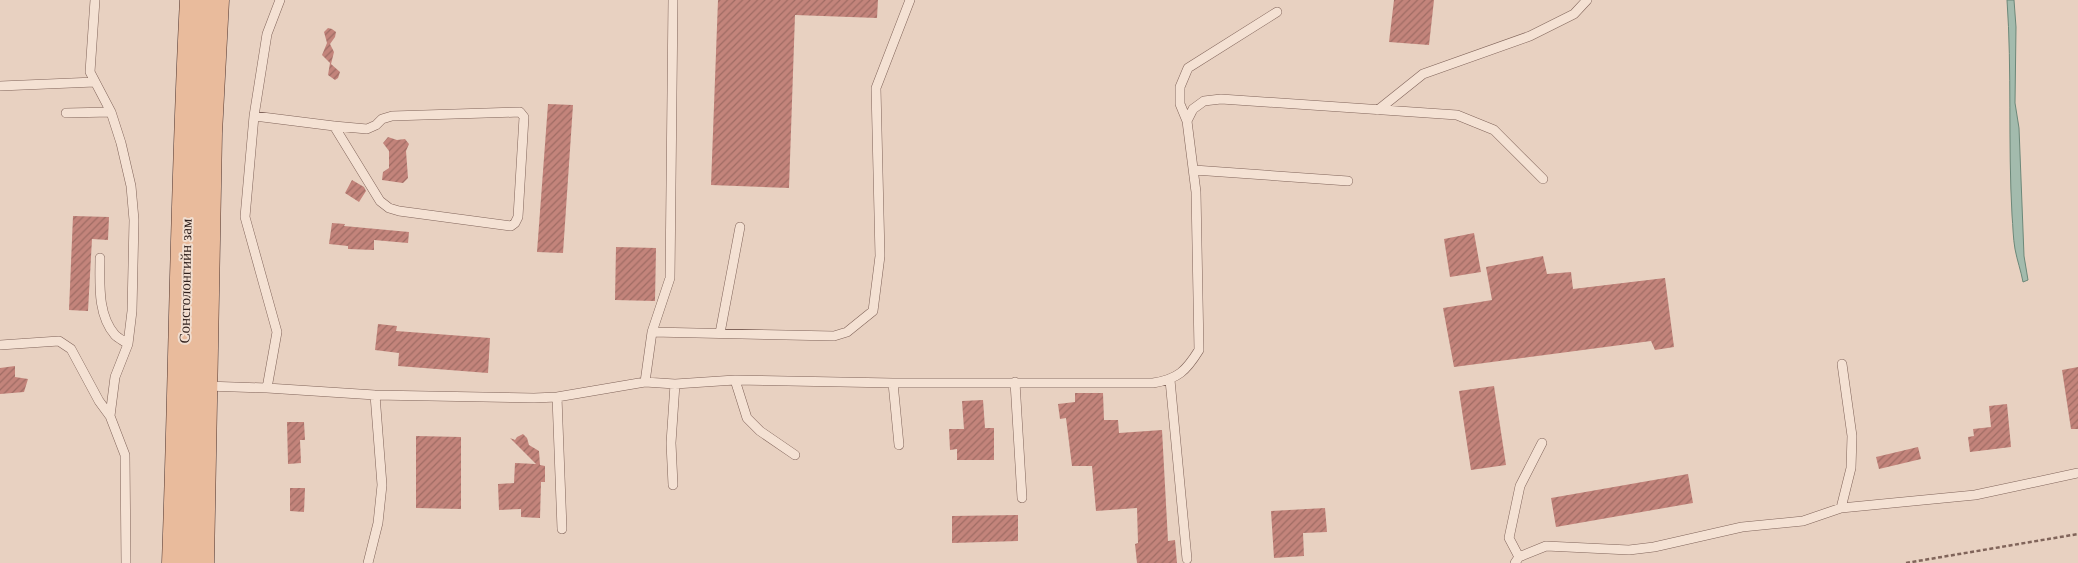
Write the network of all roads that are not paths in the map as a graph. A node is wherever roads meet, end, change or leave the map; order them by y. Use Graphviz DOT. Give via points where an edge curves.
graph roads {
  1 [pos="95,0"];
  2 [pos="194,0"];
  3 [pos="215,0"];
  4 [pos="280,0"];
  5 [pos="673,0"];
  6 [pos="910,0"];
  7 [pos="1587,0"];
  8 [pos="1277,12"];
  9 [pos="95,82"];
  10 [pos="0,86"];
  11 [pos="1378,110"];
  12 [pos="111,112"];
  13 [pos="66,113"];
  14 [pos="254,116"];
  15 [pos="1187,121"];
  16 [pos="334,126"];
  17 [pos="1194,170"];
  18 [pos="1542,179"];
  19 [pos="1348,181"];
  20 [pos="740,227"];
  21 [pos="100,258"];
  22 [pos="652,332"];
  23 [pos="720,334"];
  24 [pos="128,344"];
  25 [pos="0,345"];
  26 [pos="1842,364"];
  27 [pos="735,380"];
  28 [pos="1170,380"];
  29 [pos="645,382"];
  30 [pos="1015,382"];
  31 [pos="893,383"];
  32 [pos="675,384"];
  33 [pos="194,385"];
  34 [pos="267,388"];
  35 [pos="375,395"];
  36 [pos="556,397"];
  37 [pos="110,416"];
  38 [pos="1542,443"];
  39 [pos="899,445"];
  40 [pos="795,455"];
  41 [pos="2078,473"];
  42 [pos="673,485"];
  43 [pos="1022,498"];
  44 [pos="1841,508"];
  45 [pos="562,529"];
  46 [pos="1187,559"];
  47 [pos="1517,560"];
  48 [pos="126,563"];
  49 [pos="176,563"];
  50 [pos="200,563"];
  51 [pos="368,563"];
  1 -- 9 [label="lane" via="89,66"];
  2 -- 33 [label="main road, Сонсголонгийн зам" via="187,132"];
  3 -- 33 [label="main road, Сонсголонгийн зам"];
  4 -- 14 [label="lane" via="267,34"];
  5 -- 22 [label="lane" via="670,278"];
  6 -- 23 [label="lane" via="876,88 880,256 874,312 847,332 834,336"];
  7 -- 11 [label="lane" via="1574,14 1530,36 1423,74"];
  8 -- 15 [label="lane" via="1188,68 1180,86 1180,104"];
  9 -- 10 [label="lane"];
  9 -- 12 [label="lane"];
  11 -- 15 [label="lane" via="1221,98 1204,101 1193,108"];
  11 -- 18 [label="lane" via="1457,115 1494,130"];
  12 -- 13 [label="lane"];
  12 -- 24 [label="lane" via="134,203 132,312"];
  14 -- 16 [label="lane"];
  14 -- 34 [label="lane" via="245,218 277,332"];
  15 -- 17 [label="lane"];
  16 -- 16 [label="lane" via="367,128 392,116 520,112 524,117 515,223 511,226 389,208 380,201"];
  17 -- 19 [label="lane"];
  17 -- 28 [label="lane" via="1199,350 1187,369"];
  20 -- 23 [label="lane"];
  21 -- 24 [label="lane" via="100,299 106,319 115,335"];
  22 -- 23 [label="lane"];
  22 -- 29 [label="lane"];
  24 -- 37 [label="lane" via="115,378"];
  25 -- 37 [label="lane" via="59,341 71,349"];
  26 -- 44 [label="lane" via="1852,436 1851,468"];
  27 -- 31 [label="lane"];
  27 -- 32 [label="lane"];
  27 -- 40 [label="lane" via="747,418"];
  28 -- 30 [label="lane" via="1153,383"];
  28 -- 46 [label="lane"];
  29 -- 32 [label="lane"];
  29 -- 36 [label="lane"];
  30 -- 31 [label="lane"];
  30 -- 43 [label="lane"];
  31 -- 39 [label="lane"];
  32 -- 42 [label="lane" via="671,443"];
  33 -- 34 [label="lane"];
  33 -- 49 [label="main road, Сонсголонгийн зам"];
  33 -- 50 [label="main road, Сонсголонгийн зам"];
  34 -- 35 [label="lane"];
  35 -- 36 [label="lane"];
  35 -- 51 [label="lane" via="382,485 378,522"];
  36 -- 45 [label="lane"];
  37 -- 48 [label="lane" via="125,455"];
  38 -- 47 [label="lane" via="1520,486 1508,538"];
  41 -- 44 [label="lane" via="1975,495"];
  44 -- 47 [label="lane" via="1803,521 1742,527 1654,547 1629,550 1546,546"];
}
